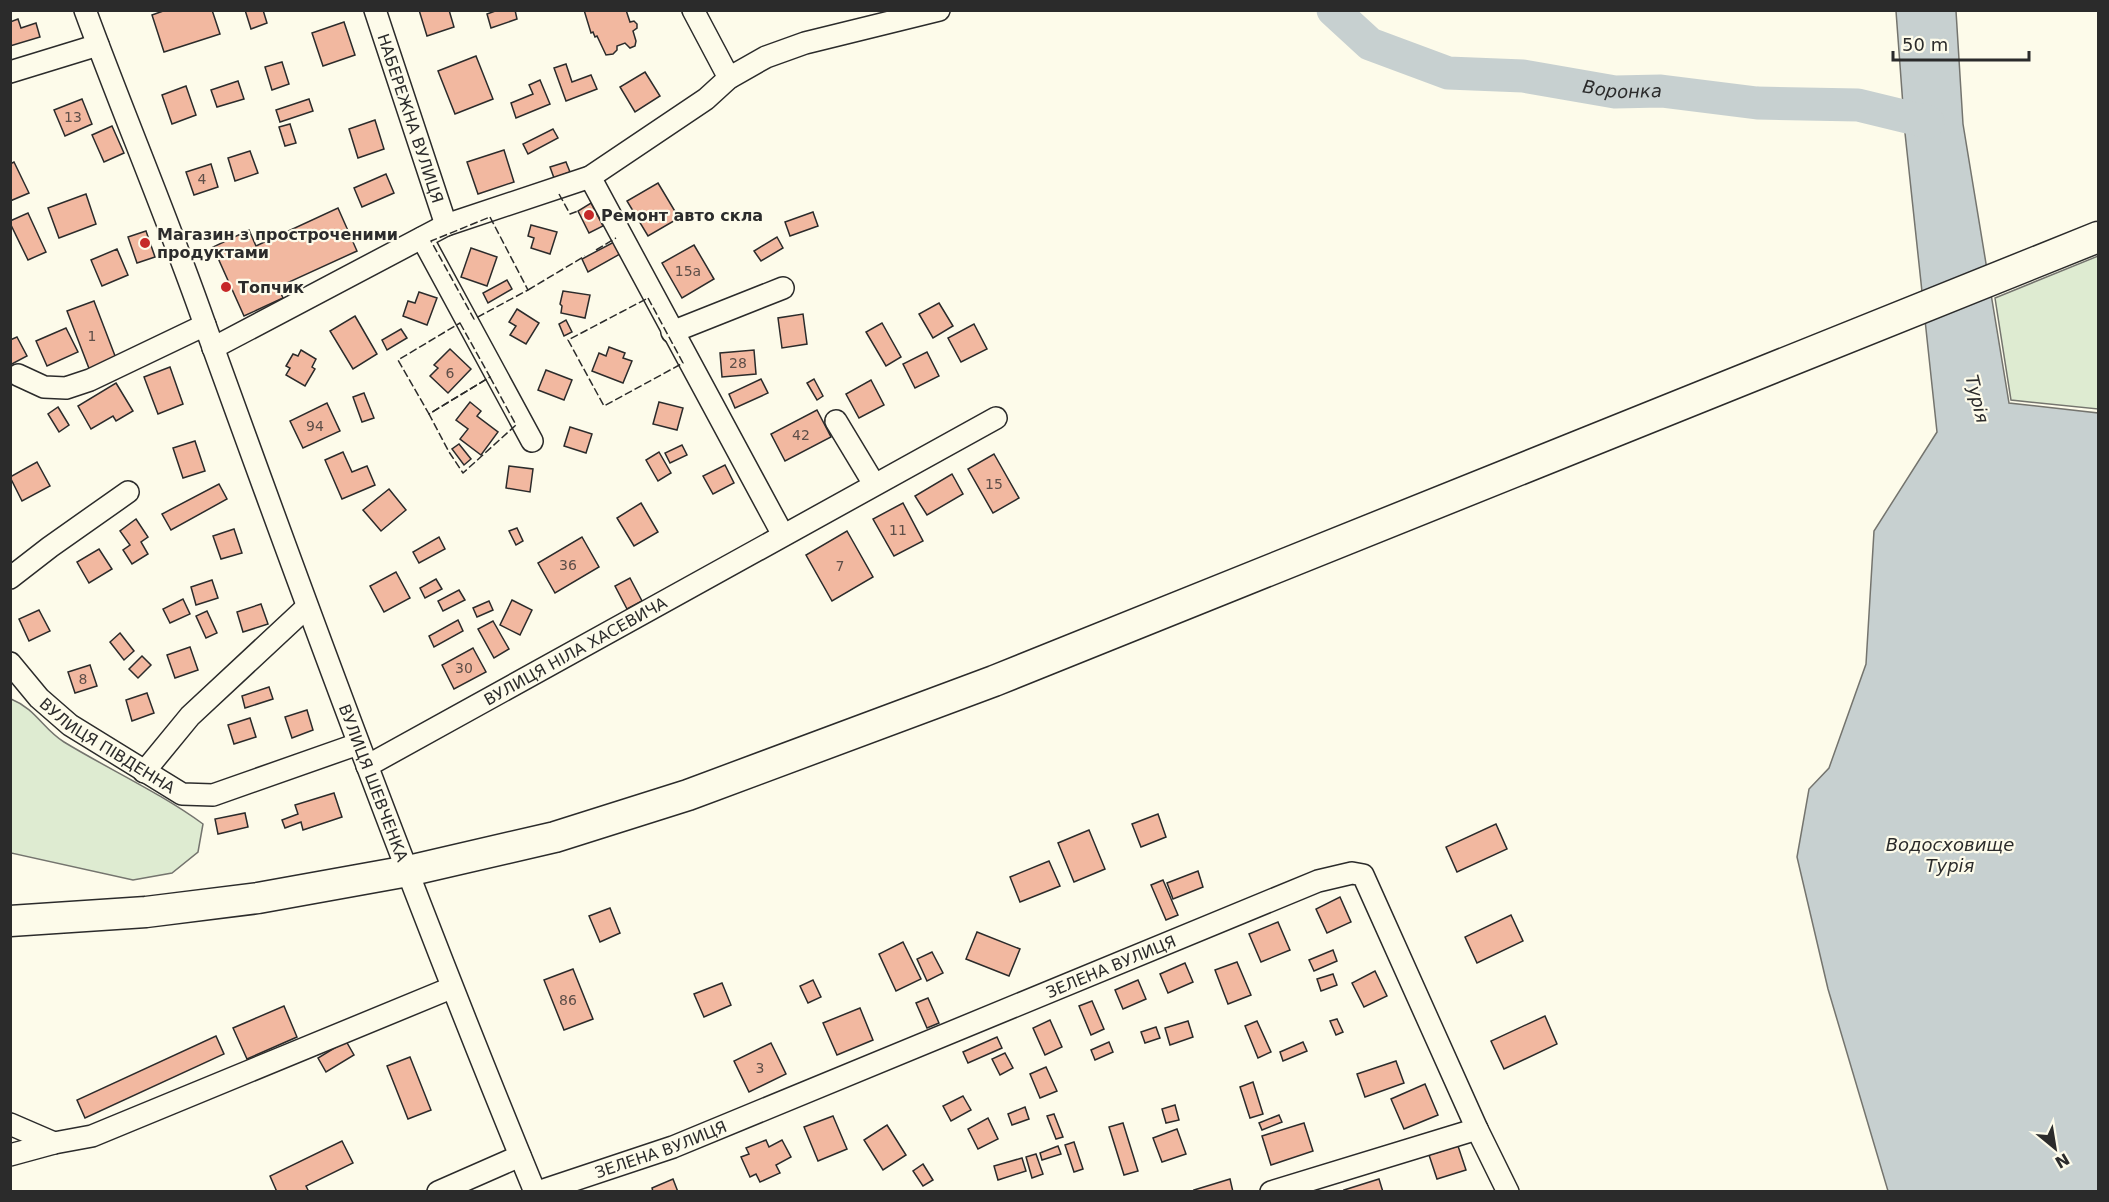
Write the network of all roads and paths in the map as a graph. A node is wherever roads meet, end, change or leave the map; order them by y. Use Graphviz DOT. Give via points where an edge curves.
graph roads {
  1 [pos="86,10"];
  2 [pos="375,10"];
  3 [pos="693,10"];
  4 [pos="939,10"];
  5 [pos="98,45"];
  6 [pos="10,72"];
  7 [pos="729,78"];
  8 [pos="590,177"];
  9 [pos="446,225"];
  10 [pos="2098,237"];
  11 [pos="422,238"];
  12 [pos="783,288"];
  13 [pos="206,325"];
  14 [pos="672,332"];
  15 [pos="213,348"];
  16 [pos="18,375"];
  17 [pos="996,418"];
  18 [pos="836,421"];
  19 [pos="532,441"];
  20 [pos="874,484"];
  21 [pos="128,492"];
  22 [pos="783,535"];
  23 [pos="10,578"];
  24 [pos="307,607"];
  25 [pos="10,663"];
  26 [pos="358,744"];
  27 [pos="367,766"];
  28 [pos="144,772"];
  29 [pos="408,871"];
  30 [pos="10,921"];
  31 [pos="451,988"];
  32 [pos="10,1124"];
  33 [pos="1477,1128"];
  34 [pos="54,1143"];
  35 [pos="10,1155"];
  36 [pos="520,1156"];
  37 [pos="438,1191"];
  38 [pos="536,1191"];
  39 [pos="1271,1191"];
  40 [pos="1508,1191"];
  1 -- 5 [label="street, ВУЛИЦЯ ШЕВЧЕНКА"];
  2 -- 9 [label="street, НАБЕРЕЖНА ВУЛИЦЯ"];
  3 -- 7 [label="street"];
  4 -- 7 [label="street" via="805,43 766,57"];
  5 -- 6 [label="street"];
  5 -- 13 [label="street, ВУЛИЦЯ ШЕВЧЕНКА"];
  7 -- 8 [label="street" via="706,99"];
  8 -- 9 [label="street"];
  8 -- 14 [label="street"];
  9 -- 11 [label="street"];
  10 -- 29 [label="highway" via="993,681 710,787 555,837"];
  11 -- 15 [label="street"];
  11 -- 19 [label="street"];
  12 -- 14 [label="street"];
  13 -- 15 [label="street, ВУЛИЦЯ ШЕВЧЕНКА"];
  13 -- 16 [label="street" via="66,388 45,387"];
  14 -- 22 [label="street"];
  15 -- 24 [label="street, ВУЛИЦЯ ШЕВЧЕНКА"];
  17 -- 20 [label="street, ВУЛИЦЯ НІЛА ХАСЕВИЧА"];
  18 -- 20 [label="street"];
  20 -- 22 [label="street, ВУЛИЦЯ НІЛА ХАСЕВИЧА"];
  21 -- 23 [label="street"];
  22 -- 27 [label="street, ВУЛИЦЯ НІЛА ХАСЕВИЧА"];
  24 -- 26 [label="street, ВУЛИЦЯ ШЕВЧЕНКА"];
  24 -- 28 [label="street" via="190,716"];
  25 -- 28 [label="street, ВУЛИЦЯ ПІВДЕННА" via="39,698 70,725"];
  26 -- 27 [label="street, ВУЛИЦЯ ШЕВЧЕНКА"];
  26 -- 28 [label="street, ВУЛИЦЯ ПІВДЕННА" via="213,795 182,794"];
  27 -- 29 [label="street, ВУЛИЦЯ ШЕВЧЕНКА"];
  29 -- 30 [label="highway" via="258,898 146,912"];
  29 -- 31 [label="street, ВУЛИЦЯ ШЕВЧЕНКА"];
  31 -- 34 [label="street" via="92,1136"];
  31 -- 36 [label="street, ВУЛИЦЯ ШЕВЧЕНКА"];
  32 -- 34 [label="street"];
  33 -- 38 [label="street, ЗЕЛЕНА ВУЛИЦЯ" via="1363,875 1352,873 1307,886 673,1147"];
  33 -- 39 [label="street"];
  33 -- 40 [label="street, ЗЕЛЕНА ВУЛИЦЯ"];
  34 -- 35 [label="street"];
  36 -- 37 [label="street"];
  36 -- 38 [label="street, ВУЛИЦЯ ШЕВЧЕНКА"];
}
